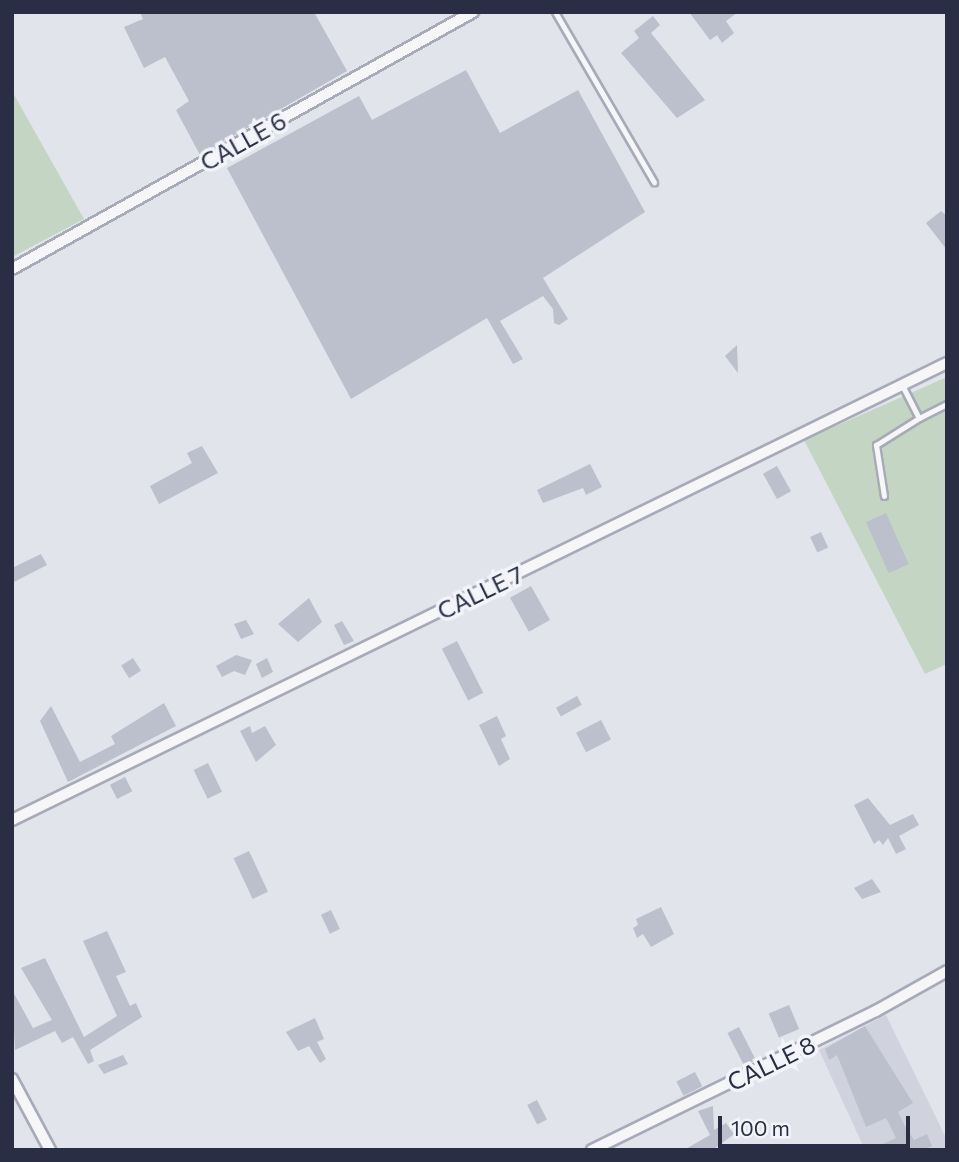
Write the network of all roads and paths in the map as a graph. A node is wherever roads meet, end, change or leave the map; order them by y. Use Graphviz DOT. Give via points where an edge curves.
graph roads {
  1 [pos="473,12"];
  2 [pos="555,12"];
  3 [pos="654,182"];
  4 [pos="12,269"];
  5 [pos="947,363"];
  6 [pos="902,385"];
  7 [pos="947,404"];
  8 [pos="919,418"];
  9 [pos="884,496"];
  10 [pos="12,820"];
  11 [pos="947,971"];
  12 [pos="12,1079"];
  13 [pos="50,1150"];
  14 [pos="592,1150"];
  1 -- 4 [label="street, CALLE 6"];
  2 -- 3 [label="lane"];
  5 -- 6 [label="street, CALLE 7"];
  6 -- 8 [label="lane"];
  6 -- 10 [label="street, CALLE 7"];
  7 -- 8 [label="lane"];
  8 -- 9 [label="lane" via="876,445"];
  11 -- 14 [label="street, CALLE 8" via="876,1011"];
  12 -- 13 [label="street"];
}
